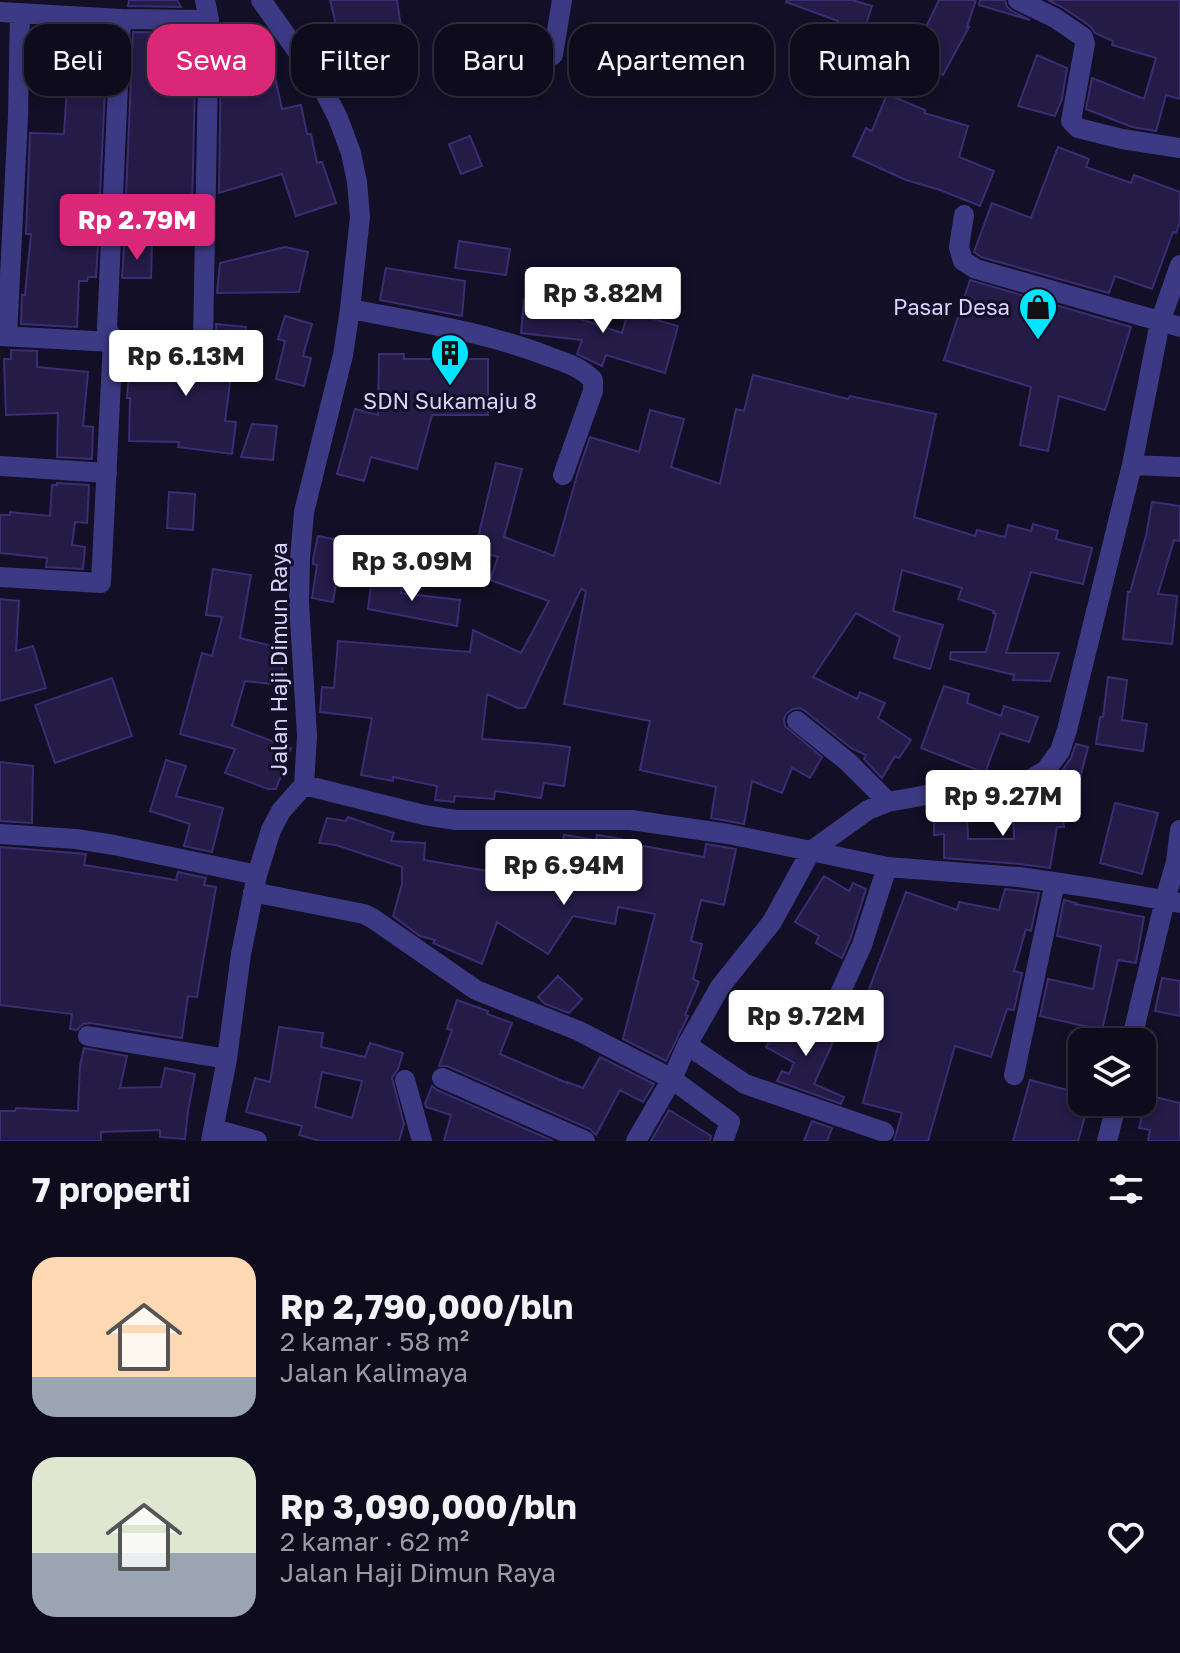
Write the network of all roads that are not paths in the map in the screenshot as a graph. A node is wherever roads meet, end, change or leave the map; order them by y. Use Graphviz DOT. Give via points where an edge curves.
graph roads {
  1 [pos="261,0"];
  2 [pos="562,0"];
  3 [pos="1018,0"];
  4 [pos="207,10"];
  5 [pos="10,12"];
  6 [pos="121,19"];
  7 [pos="553,55"];
  8 [pos="9,116"];
  9 [pos="1180,148"];
  10 [pos="964,215"];
  11 [pos="6,219"];
  12 [pos="1180,265"];
  13 [pos="350,309"];
  14 [pos="1170,324"];
  15 [pos="4,336"];
  16 [pos="113,341"];
  17 [pos="1132,465"];
  18 [pos="0,466"];
  19 [pos="1180,467"];
  20 [pos="107,473"];
  21 [pos="563,475"];
  22 [pos="0,577"];
  23 [pos="797,721"];
  24 [pos="304,785"];
  25 [pos="888,802"];
  26 [pos="1180,830"];
  27 [pos="0,834"];
  28 [pos="811,851"];
  29 [pos="887,867"];
  30 [pos="1055,882"];
  31 [pos="255,884"];
  32 [pos="1172,902"];
  33 [pos="832,1011"];
  34 [pos="1135,1028"];
  35 [pos="88,1036"];
  36 [pos="687,1045"];
  37 [pos="227,1059"];
  38 [pos="1014,1075"];
  39 [pos="442,1078"];
  40 [pos="672,1079"];
  41 [pos="405,1080"];
  42 [pos="1113,1116"];
  43 [pos="884,1132"];
  44 [pos="212,1135"];
  45 [pos="257,1141"];
  46 [pos="422,1141"];
  47 [pos="585,1141"];
  48 [pos="636,1141"];
  49 [pos="723,1141"];
  50 [pos="1107,1141"];
  1 -- 13 [label="street, Jalan Haji Dimun Raya" via="320,83 351,153 360,217"];
  2 -- 7 [label="street"];
  3 -- 9 [label="street" via="1083,37 1071,121 1078,128"];
  4 -- 6 [label="street"];
  4 -- 16 [label="street" via="203,340 187,346"];
  5 -- 6 [label="street"];
  5 -- 8 [label="street"];
  6 -- 16 [label="street" via="107,328"];
  8 -- 11 [label="street"];
  10 -- 14 [label="street" via="959,247 963,261 976,269"];
  11 -- 15 [label="street"];
  12 -- 14 [label="street"];
  13 -- 21 [label="street" via="496,338 585,372 593,380 593,391"];
  13 -- 24 [label="street, Jalan Haji Dimun Raya" via="304,512 299,602 307,736"];
  14 -- 17 [label="street"];
  15 -- 16 [label="street"];
  16 -- 20 [label="street"];
  17 -- 19 [label="street"];
  17 -- 25 [label="street" via="1060,751 1046,770 1024,783"];
  18 -- 20 [label="street"];
  20 -- 22 [label="street" via="101,583"];
  23 -- 25 [label="street"];
  24 -- 28 [label="street" via="456,820 631,820"];
  24 -- 31 [label="street, Jalan Haji Dimun Raya" via="271,830"];
  25 -- 28 [label="street"];
  26 -- 32 [label="street"];
  27 -- 31 [label="street" via="114,845"];
  28 -- 29 [label="street"];
  28 -- 36 [label="street" via="772,922 720,987"];
  29 -- 30 [label="street"];
  29 -- 33 [label="street" via="862,945"];
  30 -- 32 [label="street"];
  30 -- 38 [label="street"];
  31 -- 37 [label="street, Jalan Haji Dimun Raya"];
  31 -- 40 [label="street" via="364,914 476,990 579,1031"];
  32 -- 34 [label="street"];
  35 -- 37 [label="street"];
  36 -- 40 [label="street"];
  36 -- 43 [label="street" via="745,1084"];
  37 -- 44 [label="street, Jalan Haji Dimun Raya"];
  39 -- 47 [label="street"];
  40 -- 48 [label="street"];
  40 -- 49 [label="street" via="730,1122"];
  41 -- 46 [label="street"];
  42 -- 50 [label="street"];
  44 -- 45 [label="street"];
}
